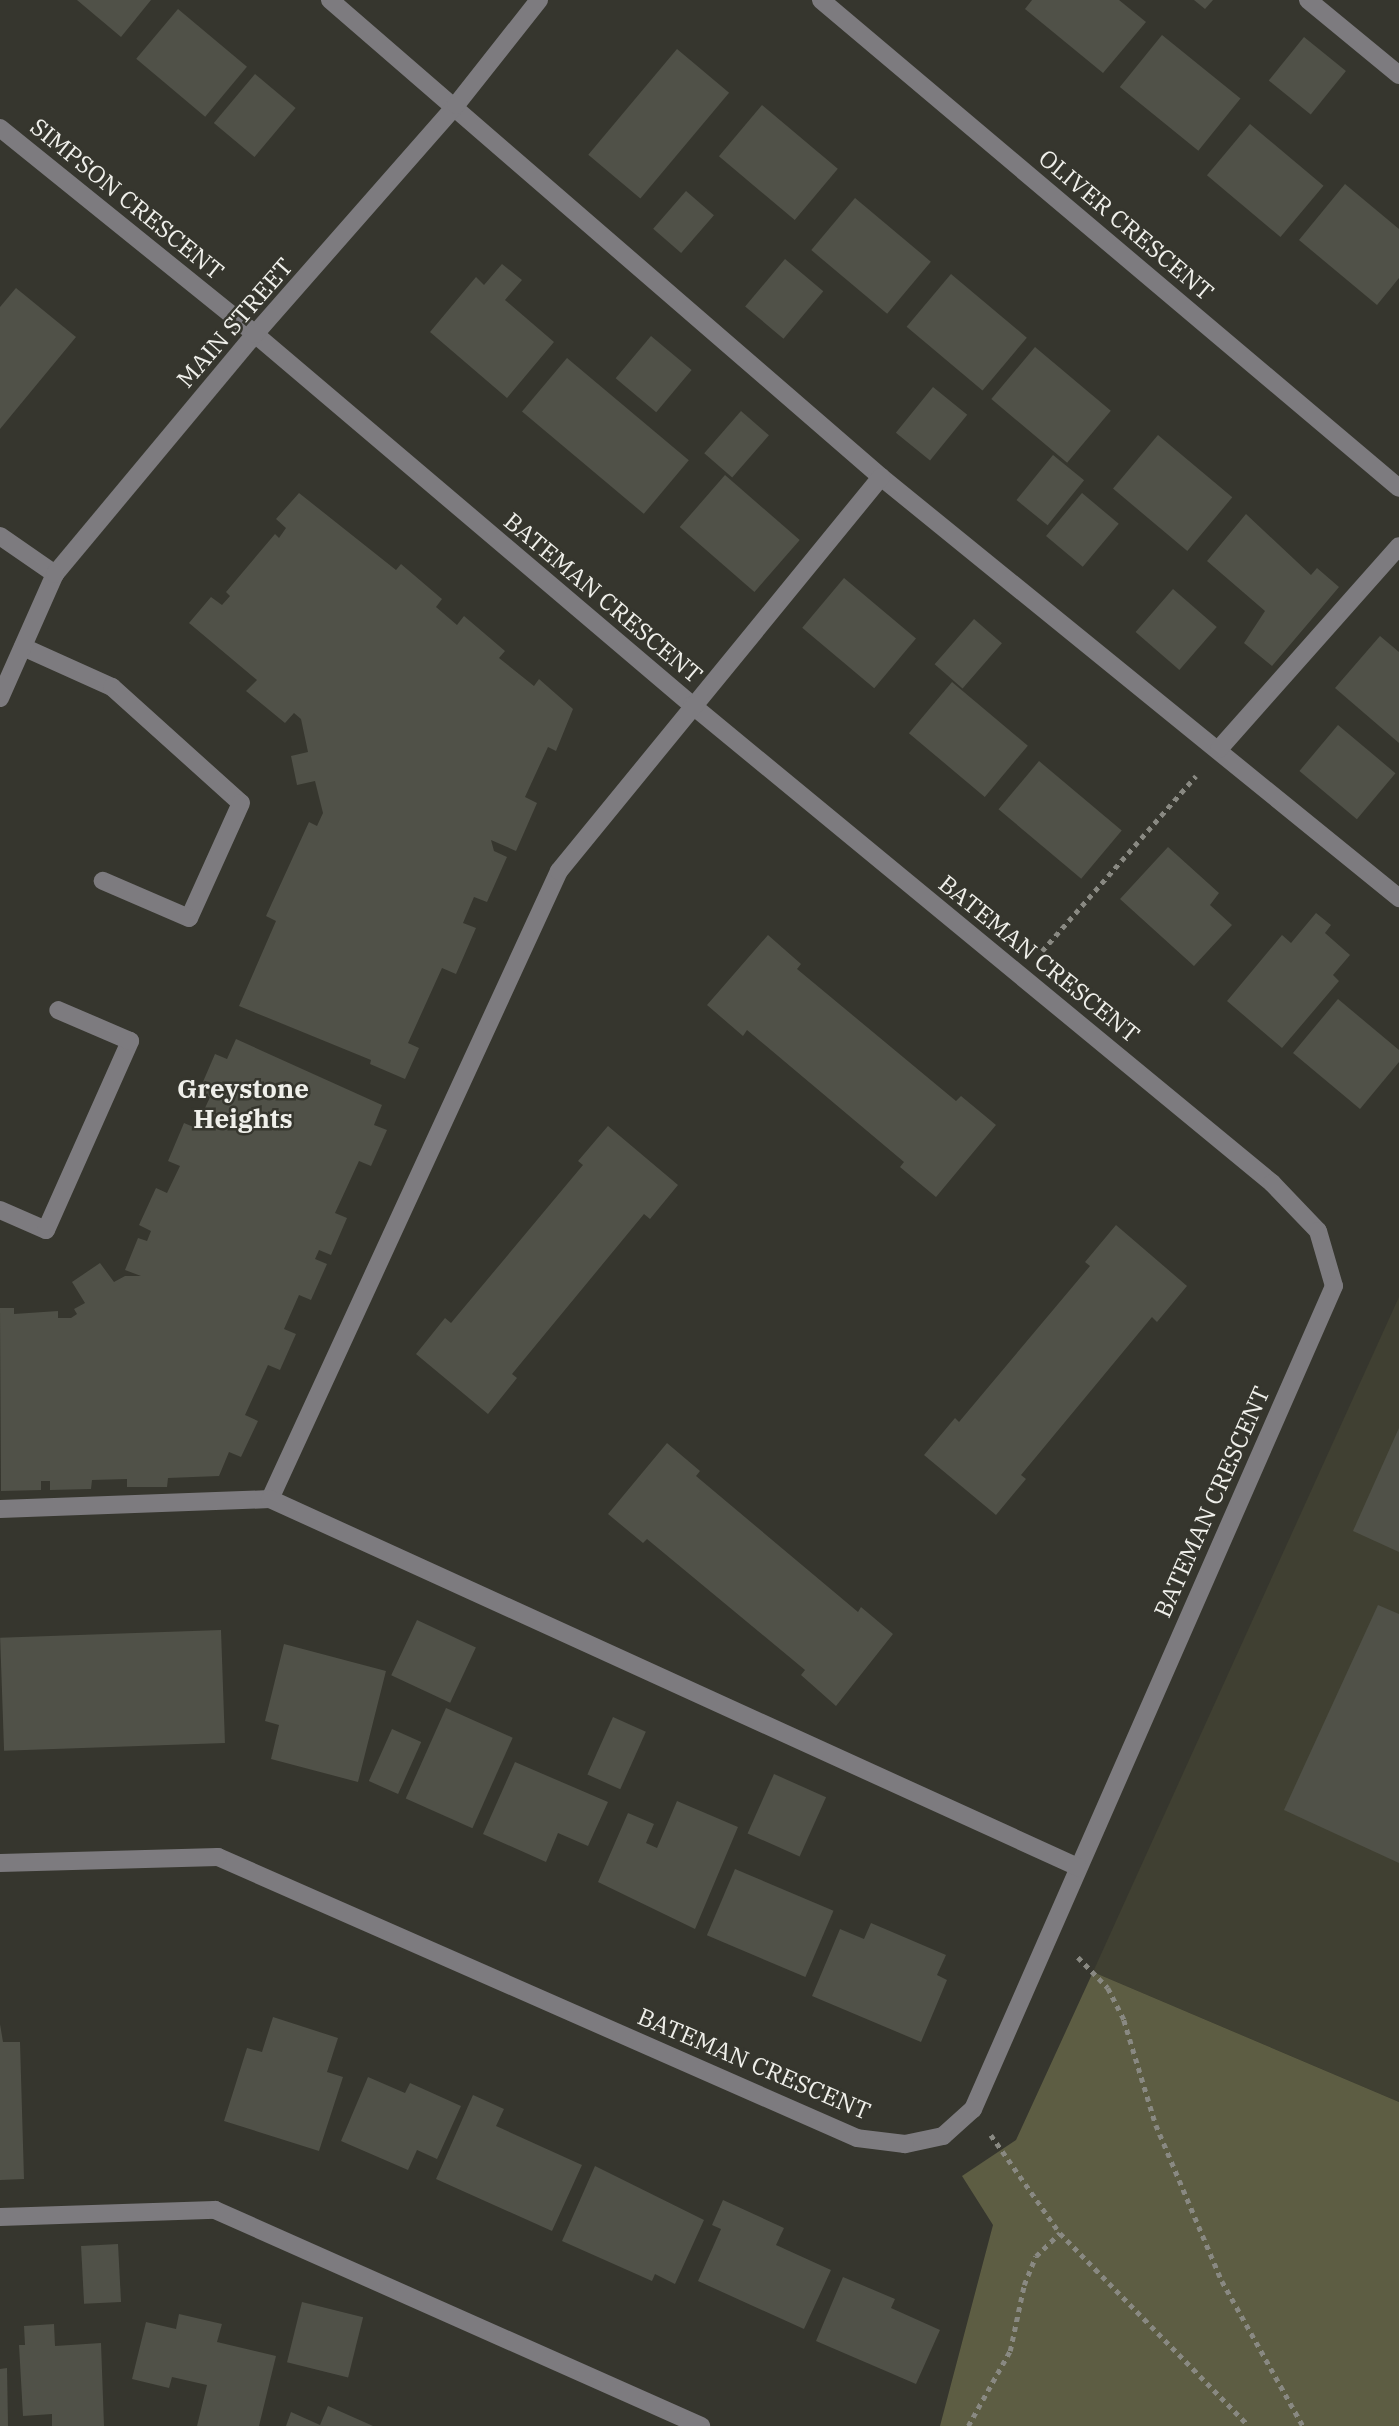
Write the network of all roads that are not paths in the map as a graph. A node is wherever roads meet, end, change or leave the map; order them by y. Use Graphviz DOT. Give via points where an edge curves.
graph roads {
  1 [pos="330,0"];
  2 [pos="539,0"];
  3 [pos="821,0"];
  4 [pos="1308,0"];
  5 [pos="1399,75"];
  6 [pos="456,105"];
  7 [pos="0,128"];
  8 [pos="255,334"];
  9 [pos="881,478"];
  10 [pos="1399,488"];
  11 [pos="0,536"];
  12 [pos="1399,547"];
  13 [pos="55,574"];
  14 [pos="23,647"];
  15 [pos="0,698"];
  16 [pos="692,705"];
  17 [pos="1219,750"];
  18 [pos="103,881"];
  19 [pos="1399,898"];
  20 [pos="58,1010"];
  21 [pos="0,1210"];
  22 [pos="270,1499"];
  23 [pos="0,1509"];
  24 [pos="0,1863"];
  25 [pos="1078,1867"];
  26 [pos="0,2217"];
  27 [pos="701,2426"];
  1 -- 6 [label="street"];
  2 -- 6 [label="street, MAIN STREET"];
  3 -- 10 [label="street, OLIVER CRESCENT"];
  4 -- 5 [label="street"];
  6 -- 8 [label="street, MAIN STREET"];
  6 -- 9 [label="street"];
  7 -- 8 [label="street, SIMPSON CRESCENT"];
  8 -- 13 [label="street, MAIN STREET"];
  8 -- 16 [label="street, BATEMAN CRESCENT"];
  9 -- 16 [label="street"];
  9 -- 17 [label="street"];
  11 -- 13 [label="street"];
  12 -- 17 [label="street"];
  13 -- 14 [label="street, MAIN STREET"];
  14 -- 15 [label="street, MAIN STREET"];
  14 -- 18 [label="street" via="112,687 241,803 190,918"];
  16 -- 22 [label="street" via="559,870"];
  16 -- 25 [label="street, BATEMAN CRESCENT" via="1272,1183 1318,1231 1334,1286"];
  17 -- 19 [label="street"];
  20 -- 21 [label="street" via="130,1041 46,1230"];
  22 -- 23 [label="street"];
  22 -- 25 [label="street"];
  24 -- 25 [label="street, BATEMAN CRESCENT" via="218,1857 858,2138 905,2144 943,2136 972,2109"];
  26 -- 27 [label="street" via="215,2210"];
}
